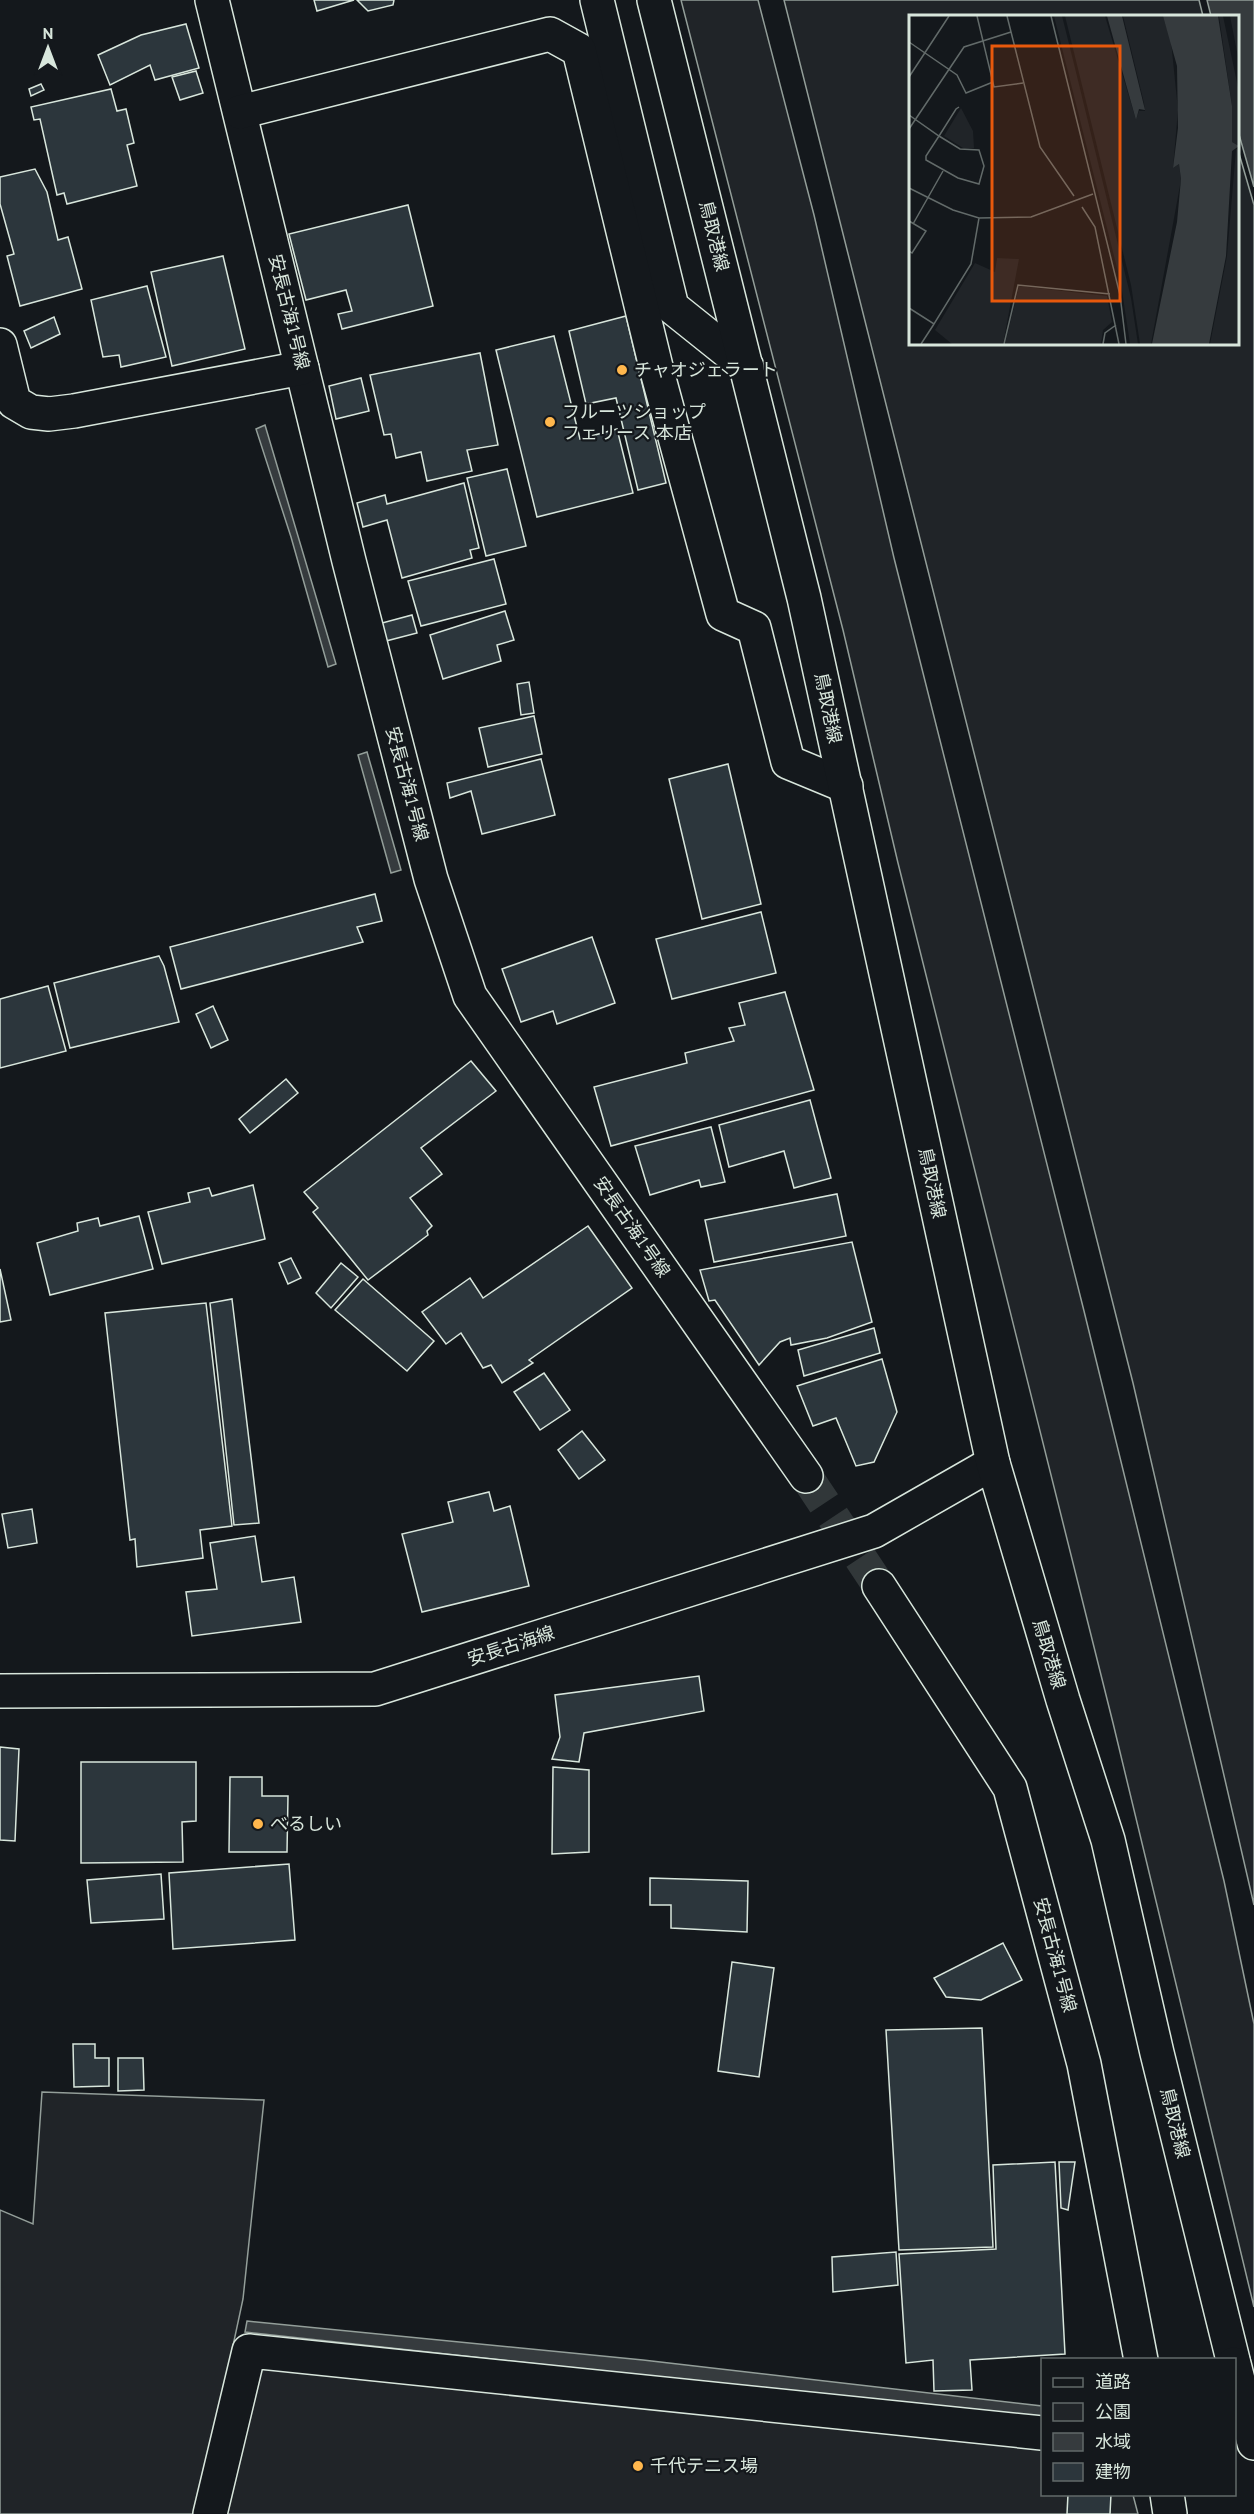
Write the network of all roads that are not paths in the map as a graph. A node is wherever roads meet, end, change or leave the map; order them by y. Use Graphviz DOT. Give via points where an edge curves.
graph roads {
  1 [pos="212,0"];
  2 [pos="597,0"];
  3 [pos="654,0"];
  4 [pos="240,112"];
  5 [pos="1,354"];
  6 [pos="302,368"];
  7 [pos="747,368"];
  8 [pos="846,786"];
  9 [pos="993,1463"];
  10 [pos="806,1476"];
  11 [pos="879,1586"];
  12 [pos="0,1691"];
  13 [pos="1141,2358"];
  14 [pos="1233,2358"];
  15 [pos="1236,2372"];
  16 [pos="1041,2433"];
  17 [pos="1254,2443"];
  18 [pos="1167,2496"];
  19 [pos="210,2514"];
  20 [pos="1170,2514"];
  1 -- 4 [label="street, 安長古海1号線"];
  2 -- 7 [label="street" via="672,307"];
  3 -- 7 [label="street, 鳥取港線"];
  4 -- 6 [label="street, 安長古海1号線"];
  4 -- 8 [label="street" via="550,34 579,50 658,375 723,614 754,628 788,762"];
  5 -- 6 [label="street" via="14,402 31,412 49,414"];
  6 -- 10 [label="street, 安長古海1号線" via="431,879 470,996"];
  7 -- 8 [label="street, 鳥取港線"];
  8 -- 9 [label="street, 鳥取港線"];
  9 -- 12 [label="street, 安長古海線" via="874,1531 375,1689"];
  9 -- 14 [label="street, 鳥取港線" via="1108,1840"];
  11 -- 13 [label="street, 安長古海1号線" via="1010,1788 1084,2064"];
  15 -- 17 [label="street"];
  16 -- 19 [label="street" via="249,2351"];
  18 -- 20 [label="street"];
}
